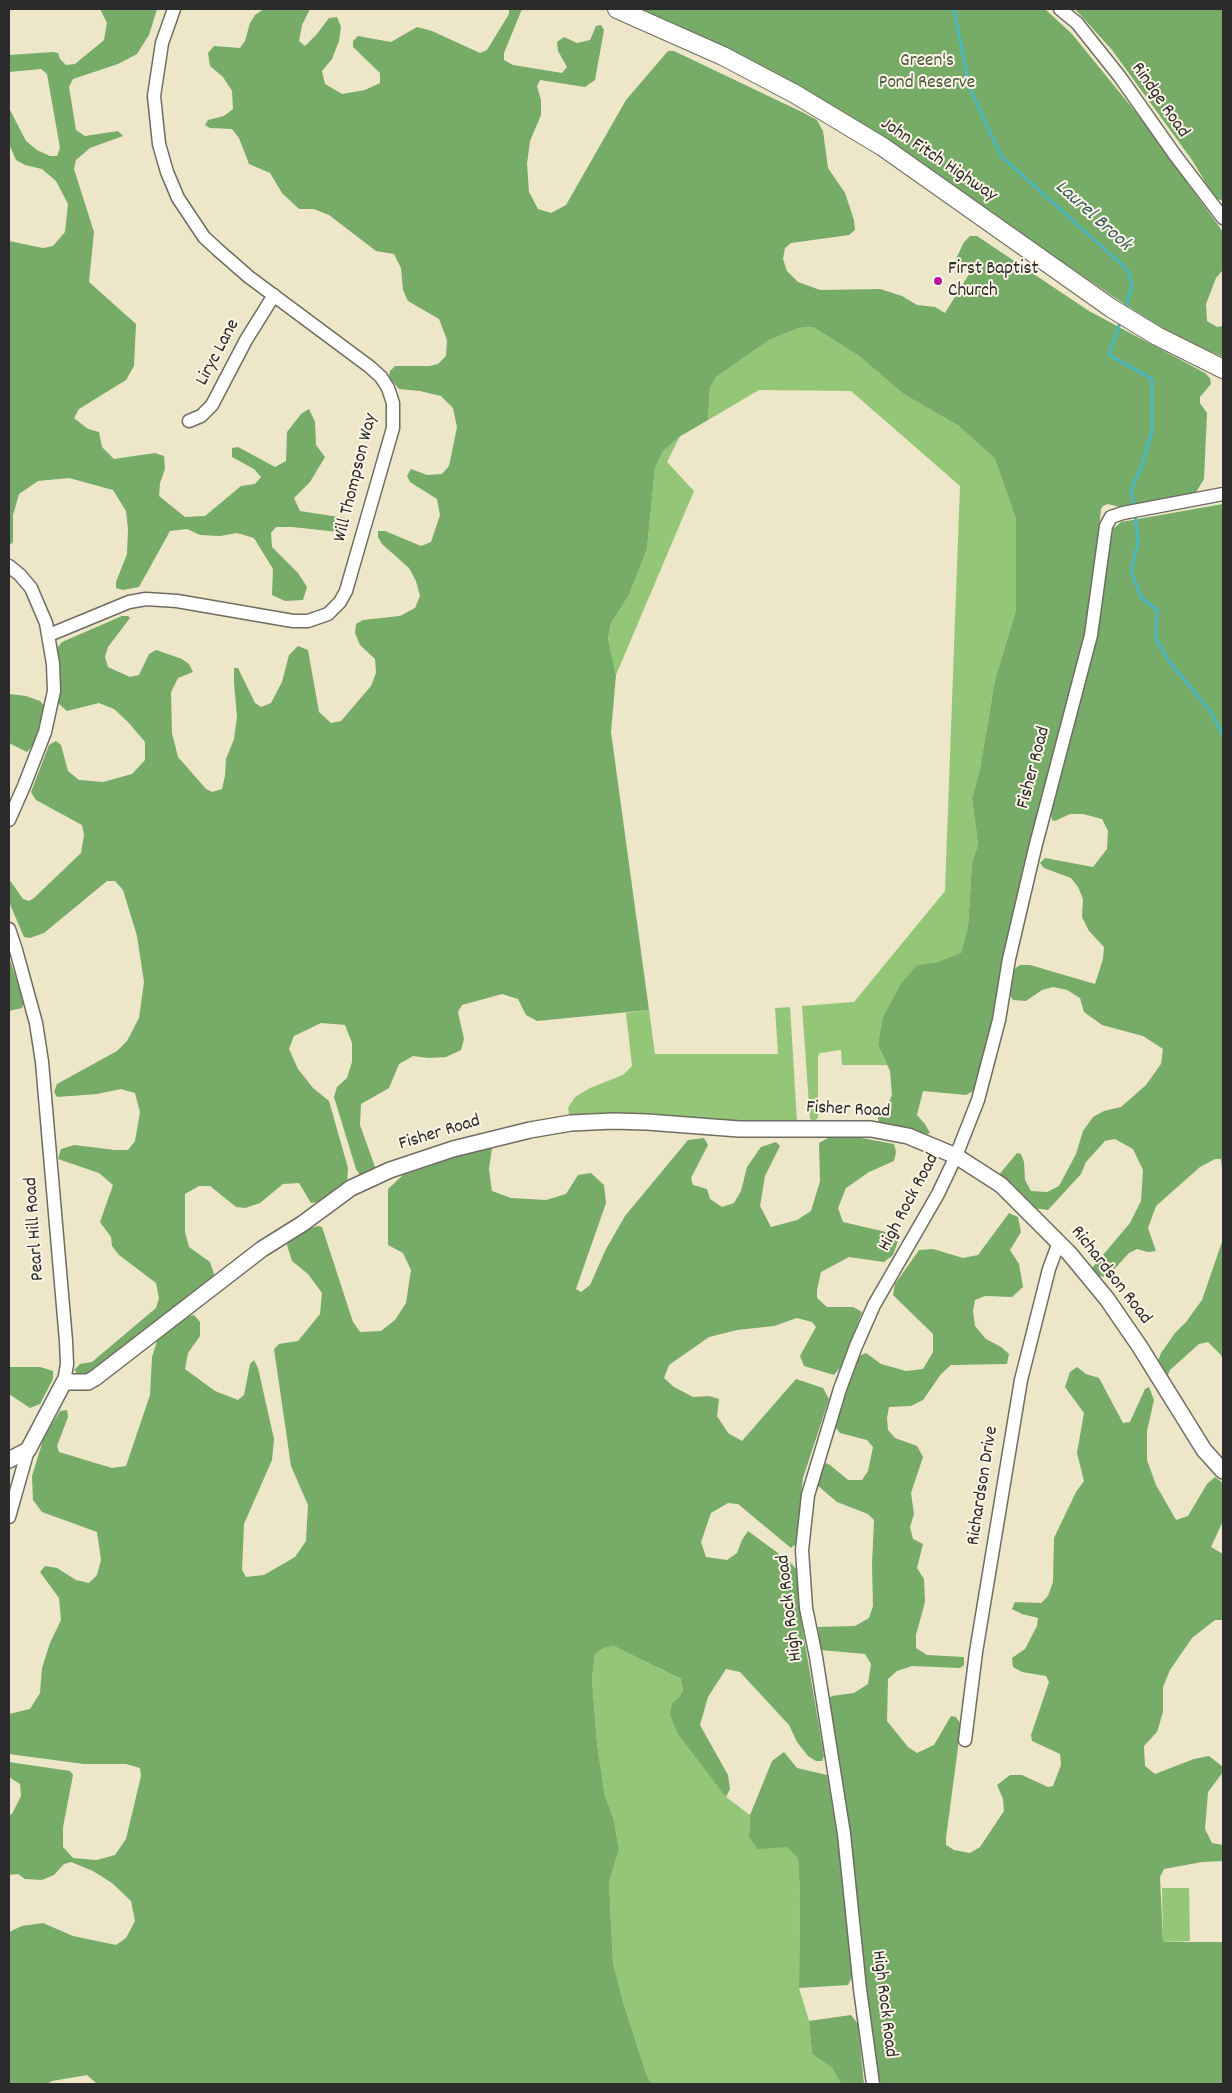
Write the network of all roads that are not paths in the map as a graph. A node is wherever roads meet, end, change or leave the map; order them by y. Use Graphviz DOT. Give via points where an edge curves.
graph roads {
  1 [pos="174,9"];
  2 [pos="617,9"];
  3 [pos="1060,9"];
  4 [pos="1223,218"];
  5 [pos="274,295"];
  6 [pos="1223,369"];
  7 [pos="189,421"];
  8 [pos="1223,494"];
  9 [pos="9,566"];
  10 [pos="49,635"];
  11 [pos="9,820"];
  12 [pos="9,930"];
  13 [pos="956,1156"];
  14 [pos="1059,1242"];
  15 [pos="64,1382"];
  16 [pos="28,1450"];
  17 [pos="9,1460"];
  18 [pos="1223,1471"];
  19 [pos="9,1517"];
  20 [pos="965,1740"];
  21 [pos="873,2084"];
  1 -- 5 [label="street, Will Thompson Way" via="162,43 154,96 156,128 167,172 178,198 204,237"];
  2 -- 6 [label="main road, John Fitch Highway" via="723,56 795,94 883,147 1123,316"];
  3 -- 4 [label="street, Rindge Road" via="1077,23 1120,77"];
  5 -- 7 [label="street, Liryc Lane" via="212,405 201,416"];
  5 -- 10 [label="street, Will Thompson Way" via="370,367 381,377 393,403 393,428 344,597 328,614 300,622 166,600 138,600"];
  8 -- 13 [label="street, Fisher Road" via="1123,513 1111,517 1106,526 1091,636 1035,848 988,1065"];
  9 -- 10 [label="street" via="31,588"];
  10 -- 11 [label="street" via="53,664 52,704 45,732"];
  12 -- 15 [label="street, Pearl Hill Road" via="36,1023 42,1062 67,1350"];
  13 -- 14 [label="street, Richardson Road" via="1001,1185"];
  13 -- 15 [label="street, Fisher Road" via="908,1136 871,1129 739,1130 613,1121 571,1122 454,1148 351,1188 262,1249 100,1375 88,1382"];
  13 -- 21 [label="street, High Rock Road" via="926,1217 874,1305 856,1346 809,1488 804,1523 802,1563 806,1608 844,1834"];
  14 -- 18 [label="street, Richardson Road" via="1107,1298 1204,1450"];
  14 -- 20 [label="street, Richardson Drive" via="1021,1380 976,1652"];
  15 -- 16 [label="street, Pearl Hill Road"];
  16 -- 17 [label="street"];
  16 -- 19 [label="street, Pearl Hill Road"];
}
